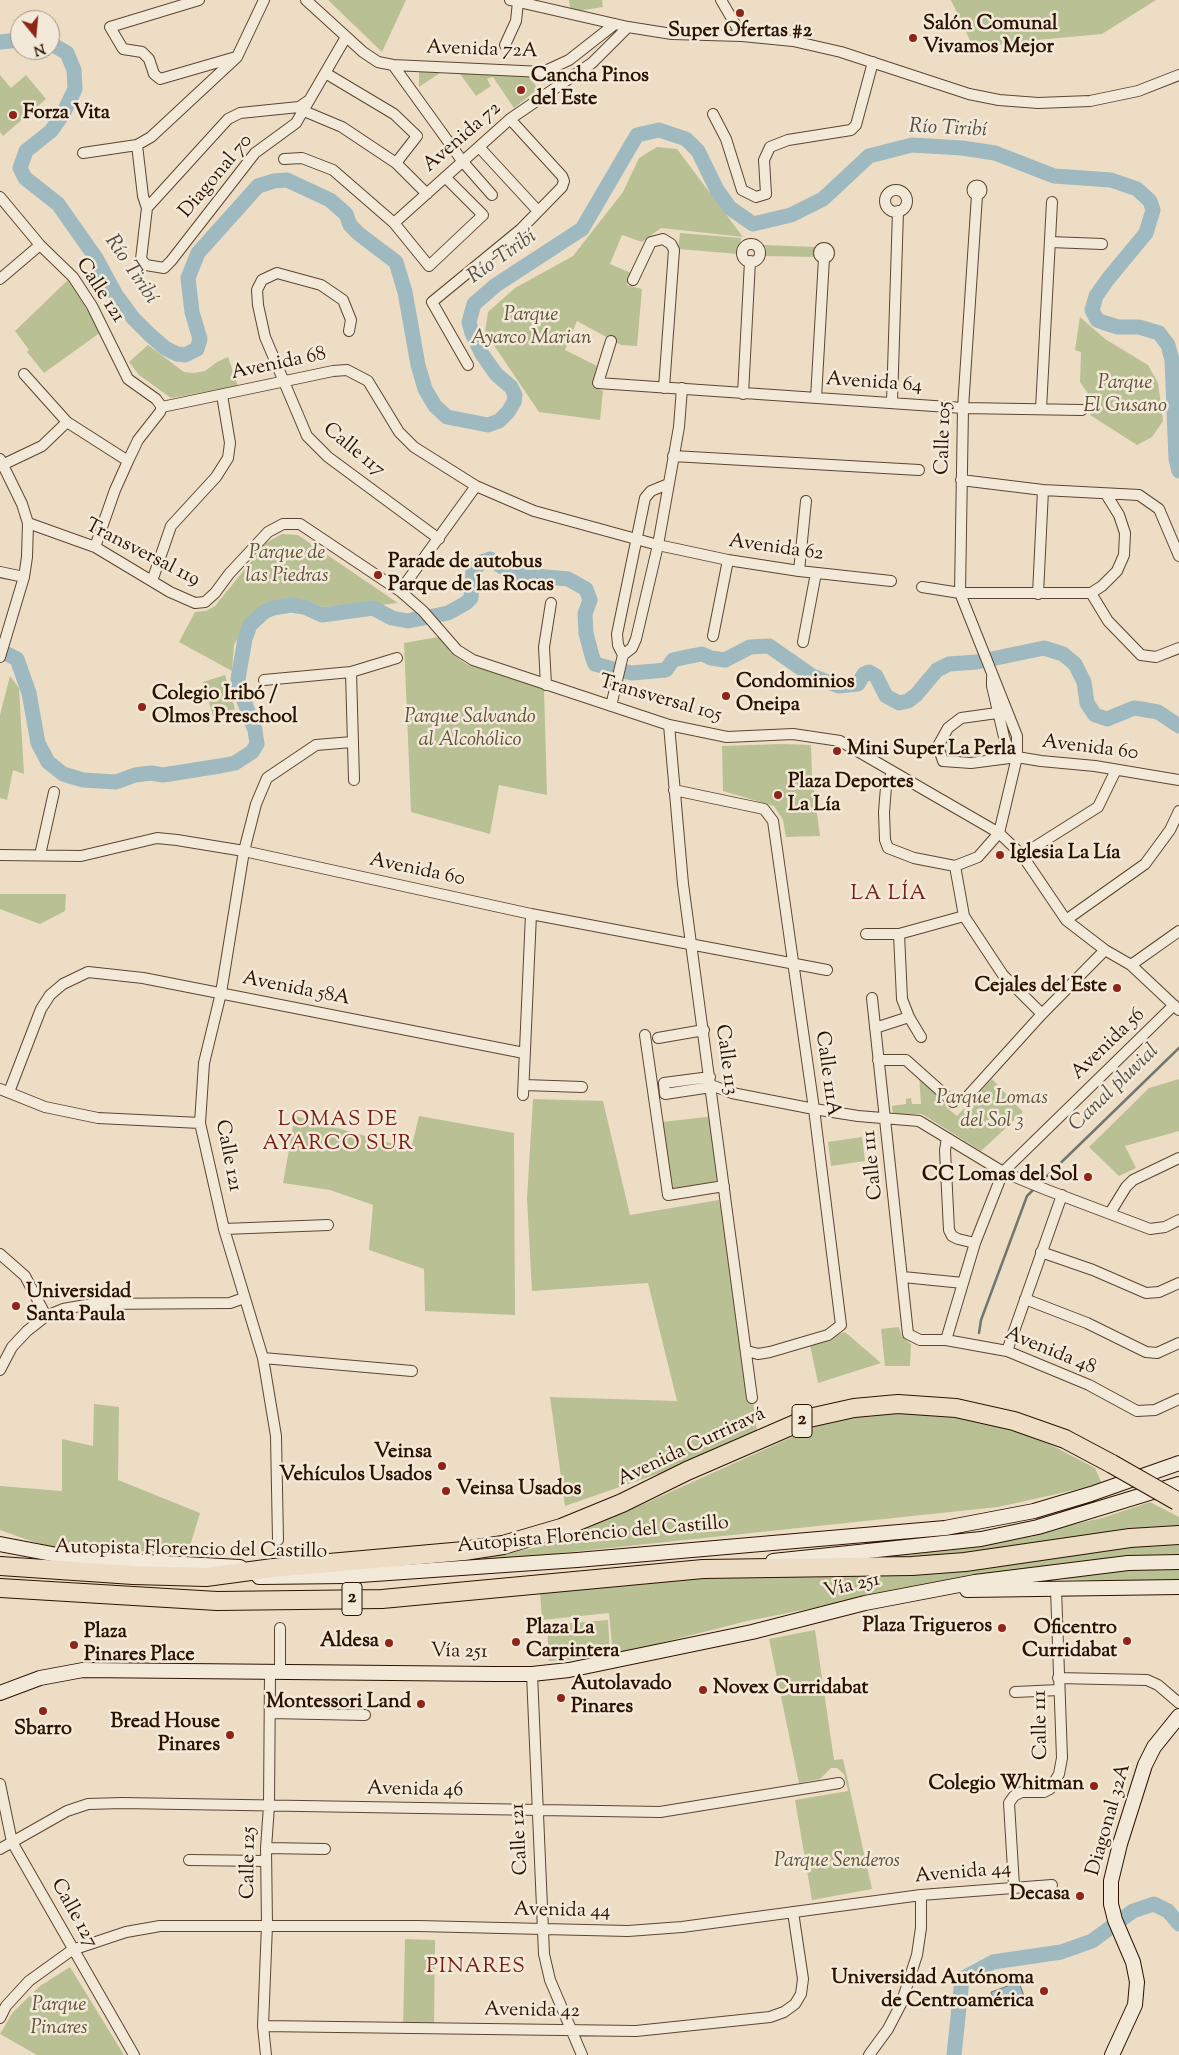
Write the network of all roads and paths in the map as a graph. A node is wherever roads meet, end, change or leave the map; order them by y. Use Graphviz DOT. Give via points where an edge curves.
graph roads {
  1 [pos="199,0"];
  2 [pos="264,0"];
  3 [pos="306,0"];
  4 [pos="721,0"];
  5 [pos="514,1"];
  6 [pos="534,3"];
  7 [pos="615,24"];
  8 [pos="628,27"];
  9 [pos="742,36"];
  10 [pos="346,37"];
  11 [pos="505,45"];
  12 [pos="237,57"];
  13 [pos="873,62"];
  14 [pos="393,65"];
  15 [pos="327,74"];
  16 [pos="1179,75"];
  17 [pos="308,101"];
  18 [pos="304,111"];
  19 [pos="713,114"];
  20 [pos="510,119"];
  21 [pos="137,145"];
  22 [pos="479,147"];
  23 [pos="83,153"];
  24 [pos="284,159"];
  25 [pos="463,162"];
  26 [pos="396,163"];
  27 [pos="445,177"];
  28 [pos="427,194"];
  29 [pos="492,194"];
  30 [pos="977,195"];
  31 [pos="0,197"];
  32 [pos="1052,202"];
  33 [pos="147,208"];
  34 [pos="538,211"];
  35 [pos="898,211"];
  36 [pos="394,223"];
  37 [pos="1050,242"];
  38 [pos="1102,244"];
  39 [pos="40,245"];
  40 [pos="824,258"];
  41 [pos="750,261"];
  42 [pos="0,279"];
  43 [pos="633,280"];
  44 [pos="349,331"];
  45 [pos="611,341"];
  46 [pos="468,364"];
  47 [pos="24,374"];
  48 [pos="283,382"];
  49 [pos="664,388"];
  50 [pos="682,388"];
  51 [pos="743,394"];
  52 [pos="222,395"];
  53 [pos="816,398"];
  54 [pos="892,402"];
  55 [pos="162,407"];
  56 [pos="963,408"];
  57 [pos="1041,409"];
  58 [pos="1082,410"];
  59 [pos="67,422"];
  60 [pos="673,456"];
  61 [pos="128,461"];
  62 [pos="1,463"];
  63 [pos="919,470"];
  64 [pos="961,480"];
  65 [pos="668,484"];
  66 [pos="476,486"];
  67 [pos="1043,490"];
  68 [pos="1106,494"];
  69 [pos="806,501"];
  70 [pos="28,523"];
  71 [pos="439,539"];
  72 [pos="637,540"];
  73 [pos="658,546"];
  74 [pos="95,547"];
  75 [pos="1179,556"];
  76 [pos="728,560"];
  77 [pos="0,572"];
  78 [pos="799,572"];
  79 [pos="816,573"];
  80 [pos="24,577"];
  81 [pos="152,581"];
  82 [pos="891,581"];
  83 [pos="922,587"];
  84 [pos="400,591"];
  85 [pos="960,593"];
  86 [pos="1038,594"];
  87 [pos="1090,594"];
  88 [pos="551,604"];
  89 [pos="713,636"];
  90 [pos="803,642"];
  91 [pos="1179,648"];
  92 [pos="0,657"];
  93 [pos="397,658"];
  94 [pos="622,658"];
  95 [pos="351,672"];
  96 [pos="992,676"];
  97 [pos="264,680"];
  98 [pos="546,684"];
  99 [pos="610,706"];
  100 [pos="997,713"];
  101 [pos="669,725"];
  102 [pos="352,742"];
  103 [pos="1017,757"];
  104 [pos="1116,770"];
  105 [pos="892,772"];
  106 [pos="354,780"];
  107 [pos="1179,780"];
  108 [pos="674,790"];
  109 [pos="54,792"];
  110 [pos="1179,811"];
  111 [pos="999,833"];
  112 [pos="244,852"];
  113 [pos="0,855"];
  114 [pos="1022,855"];
  115 [pos="40,856"];
  116 [pos="955,866"];
  117 [pos="531,914"];
  118 [pos="964,916"];
  119 [pos="1066,920"];
  120 [pos="1179,931"];
  121 [pos="866,934"];
  122 [pos="900,934"];
  123 [pos="692,943"];
  124 [pos="1106,950"];
  125 [pos="792,963"];
  126 [pos="1131,965"];
  127 [pos="827,970"];
  128 [pos="221,993"];
  129 [pos="872,998"];
  130 [pos="1177,1008"];
  131 [pos="1042,1014"];
  132 [pos="909,1017"];
  133 [pos="875,1028"];
  134 [pos="704,1030"];
  135 [pos="645,1036"];
  136 [pos="658,1038"];
  137 [pos="920,1038"];
  138 [pos="524,1053"];
  139 [pos="878,1060"];
  140 [pos="711,1083"];
  141 [pos="582,1087"];
  142 [pos="5,1091"];
  143 [pos="966,1098"];
  144 [pos="953,1102"];
  145 [pos="814,1109"];
  146 [pos="886,1118"];
  147 [pos="200,1123"];
  148 [pos="947,1138"];
  149 [pos="1179,1158"];
  150 [pos="1003,1172"];
  151 [pos="724,1186"];
  152 [pos="1062,1195"];
  153 [pos="1110,1213"];
  154 [pos="1179,1220"];
  155 [pos="328,1225"];
  156 [pos="224,1228"];
  157 [pos="975,1243"];
  158 [pos="1041,1252"];
  159 [pos="0,1254"];
  160 [pos="903,1277"];
  161 [pos="963,1283"];
  162 [pos="1179,1283"];
  163 [pos="244,1298"];
  164 [pos="1025,1299"];
  165 [pos="46,1316"];
  166 [pos="906,1330"];
  167 [pos="946,1340"];
  168 [pos="1179,1342"];
  169 [pos="747,1351"];
  170 [pos="1008,1351"];
  171 [pos="263,1358"];
  172 [pos="0,1370"];
  173 [pos="412,1370"];
  174 [pos="752,1398"];
  175 [pos="1179,1400"];
  176 [pos="1179,1463"];
  177 [pos="1178,1496"];
  178 [pos="1179,1534"];
  179 [pos="278,1540"];
  180 [pos="0,1544"];
  181 [pos="73,1558"];
  182 [pos="1179,1562"];
  183 [pos="1110,1565"];
  184 [pos="0,1566"];
  185 [pos="273,1568"];
  186 [pos="703,1569"];
  187 [pos="133,1575"];
  188 [pos="206,1577"];
  189 [pos="1007,1577"];
  190 [pos="0,1588"];
  191 [pos="1179,1588"];
  192 [pos="942,1589"];
  193 [pos="1056,1590"];
  194 [pos="280,1628"];
  195 [pos="275,1672"];
  196 [pos="532,1674"];
  197 [pos="1058,1678"];
  198 [pos="1059,1690"];
  199 [pos="1015,1692"];
  200 [pos="0,1693"];
  201 [pos="1179,1703"];
  202 [pos="270,1713"];
  203 [pos="364,1715"];
  204 [pos="1179,1716"];
  205 [pos="839,1783"];
  206 [pos="0,1784"];
  207 [pos="269,1806"];
  208 [pos="536,1811"];
  209 [pos="12,1842"];
  210 [pos="266,1848"];
  211 [pos="0,1849"];
  212 [pos="325,1849"];
  213 [pos="189,1860"];
  214 [pos="266,1862"];
  215 [pos="1052,1885"];
  216 [pos="1014,1886"];
  217 [pos="921,1895"];
  218 [pos="793,1912"];
  219 [pos="267,1925"];
  220 [pos="543,1929"];
  221 [pos="72,1950"];
  222 [pos="0,2018"];
  223 [pos="263,2026"];
  224 [pos="573,2030"];
  225 [pos="134,2055"];
  226 [pos="266,2055"];
  227 [pos="582,2055"];
  228 [pos="869,2055"];
  229 [pos="1112,2055"];
  1 -- 12 [label="street" via="110,27 123,49 142,52 150,59 154,74 160,79"];
  2 -- 12 [label="street"];
  3 -- 10 [label="street"];
  4 -- 9 [label="street"];
  5 -- 6 [label="street"];
  5 -- 11 [label="street" via="516,22"];
  6 -- 7 [label="street"];
  7 -- 8 [label="street"];
  7 -- 14 [label="street, Avenida 72A" via="569,60 543,72"];
  8 -- 9 [label="street" via="680,35"];
  8 -- 20 [label="street, Avenida 72" via="592,63"];
  9 -- 13 [label="street" via="793,41"];
  10 -- 14 [label="street" via="378,62"];
  10 -- 15 [label="street, Diagonal 70"];
  12 -- 21 [label="street" via="151,137"];
  13 -- 16 [label="street" via="969,94 1038,103 1090,101 1138,91"];
  13 -- 19 [label="street" via="856,125 851,130 788,140 770,147 764,160 766,194 756,197 742,190 726,139"];
  14 -- 25 [label="street"];
  15 -- 17 [label="street, Diagonal 70"];
  15 -- 26 [label="street" via="394,114 417,136"];
  17 -- 18 [label="street, Diagonal 70"];
  17 -- 33 [label="street" via="299,107 240,113 228,119"];
  18 -- 26 [label="street" via="342,127"];
  18 -- 33 [label="street, Diagonal 70" via="296,123 255,153 164,268 146,265 141,259"];
  20 -- 22 [label="street, Avenida 72"];
  20 -- 34 [label="street" via="564,181"];
  21 -- 23 [label="street"];
  21 -- 33 [label="street"];
  22 -- 25 [label="street, Avenida 72"];
  22 -- 34 [label="street"];
  24 -- 36 [label="street" via="302,158 333,170"];
  25 -- 27 [label="street, Avenida 72"];
  25 -- 29 [label="street"];
  26 -- 28 [label="street"];
  27 -- 28 [label="street, Avenida 72"];
  27 -- 36 [label="street" via="483,215 429,266"];
  28 -- 36 [label="street, Avenida 72"];
  30 -- 56 [label="street, Calle 105"];
  31 -- 39 [label="street, Calle 121"];
  32 -- 37 [label="street"];
  34 -- 46 [label="street" via="432,302"];
  35 -- 54 [label="street"];
  37 -- 38 [label="street"];
  37 -- 57 [label="street"];
  39 -- 42 [label="street"];
  39 -- 55 [label="street, Calle 121" via="78,284 128,379"];
  40 -- 53 [label="street"];
  41 -- 51 [label="street"];
  43 -- 49 [label="street" via="651,242 663,240 671,244 674,250"];
  44 -- 48 [label="street, Calle 117" via="351,320 343,300 321,285 277,273 262,280 257,290 258,305 265,337"];
  45 -- 49 [label="street, Avenida 64" via="598,383"];
  47 -- 59 [label="street"];
  48 -- 52 [label="street, Avenida 68"];
  48 -- 66 [label="street, Avenida 68" via="333,371 347,370 360,375 368,381 399,432 414,447"];
  48 -- 71 [label="street, Calle 117" via="307,436 328,456"];
  49 -- 50 [label="street, Avenida 64"];
  50 -- 51 [label="street, Avenida 64"];
  50 -- 60 [label="street"];
  51 -- 53 [label="street, Avenida 64"];
  52 -- 55 [label="street, Avenida 68"];
  52 -- 81 [label="street" via="230,442 228,458 216,477 171,526"];
  53 -- 54 [label="street, Avenida 64"];
  54 -- 56 [label="street, Avenida 64"];
  55 -- 61 [label="street" via="138,440"];
  56 -- 57 [label="street, Avenida 64"];
  56 -- 64 [label="street, Calle 105"];
  57 -- 58 [label="street, Avenida 64"];
  59 -- 61 [label="street"];
  59 -- 62 [label="street" via="42,446"];
  60 -- 63 [label="street"];
  60 -- 65 [label="street"];
  61 -- 74 [label="street"];
  62 -- 70 [label="street"];
  64 -- 67 [label="street"];
  64 -- 85 [label="street, Calle 105"];
  65 -- 72 [label="street" via="651,491 645,498"];
  65 -- 73 [label="street"];
  66 -- 71 [label="street"];
  66 -- 72 [label="street, Avenida 68" via="534,511"];
  67 -- 68 [label="street"];
  67 -- 86 [label="street"];
  68 -- 75 [label="street" via="1138,494 1159,509"];
  68 -- 87 [label="street" via="1125,534 1124,555 1117,571"];
  69 -- 78 [label="street"];
  70 -- 74 [label="street, Transversal 119"];
  70 -- 80 [label="street"];
  71 -- 84 [label="street"];
  72 -- 73 [label="street, Avenida 62"];
  72 -- 94 [label="street" via="617,634"];
  73 -- 76 [label="street, Avenida 62"];
  73 -- 94 [label="street" via="636,639"];
  74 -- 81 [label="street, Transversal 119"];
  76 -- 78 [label="street, Avenida 62"];
  76 -- 89 [label="street"];
  77 -- 80 [label="street"];
  78 -- 79 [label="street, Avenida 62"];
  79 -- 82 [label="street, Avenida 62"];
  79 -- 90 [label="street"];
  80 -- 92 [label="street"];
  81 -- 84 [label="street, Transversal 119" via="185,600 204,602 268,532 290,523 300,524"];
  83 -- 85 [label="street"];
  84 -- 98 [label="street, Transversal 105" via="457,650 473,660"];
  85 -- 86 [label="street"];
  85 -- 96 [label="street, Calle 105"];
  86 -- 87 [label="street"];
  87 -- 91 [label="street" via="1108,621 1141,655 1156,657"];
  88 -- 98 [label="street" via="544,647"];
  93 -- 95 [label="street"];
  94 -- 99 [label="street"];
  95 -- 97 [label="street"];
  95 -- 102 [label="street"];
  96 -- 100 [label="street, Calle 105"];
  96 -- 103 [label="street, Calle 105" via="1016,730"];
  98 -- 99 [label="street, Transversal 105"];
  99 -- 101 [label="street, Transversal 105"];
  100 -- 103 [label="street, Calle 105" via="1009,751"];
  100 -- 103 [label="street, Avenida 60" via="960,718 948,728 938,746 943,760 971,763"];
  101 -- 105 [label="street, Transversal 105" via="726,737 793,734 830,738"];
  101 -- 108 [label="street, Calle 113"];
  102 -- 106 [label="street"];
  102 -- 112 [label="street, Calle 121" via="316,745 267,778 256,804"];
  103 -- 104 [label="street, Avenida 60"];
  103 -- 111 [label="street, Calle 105"];
  104 -- 107 [label="street, Avenida 60"];
  104 -- 114 [label="street" via="1098,807"];
  105 -- 111 [label="street, Transversal 105"];
  105 -- 116 [label="street" via="886,787 884,812 888,848 914,858"];
  108 -- 123 [label="street, Calle 113"];
  108 -- 125 [label="street, Calle 111A" via="764,809 774,822"];
  109 -- 115 [label="street"];
  110 -- 119 [label="street" via="1170,830 1145,864"];
  111 -- 114 [label="street, Transversal 105"];
  111 -- 116 [label="street" via="978,857"];
  112 -- 115 [label="street, Avenida 60" via="157,838 81,856"];
  112 -- 117 [label="street, Avenida 60"];
  112 -- 128 [label="street, Calle 121"];
  113 -- 115 [label="street, Avenida 60"];
  114 -- 119 [label="street, Transversal 105"];
  116 -- 118 [label="street"];
  117 -- 123 [label="street, Avenida 60"];
  117 -- 138 [label="street"];
  118 -- 122 [label="street"];
  118 -- 131 [label="street" via="1003,975"];
  119 -- 124 [label="street, Transversal 105"];
  120 -- 126 [label="street"];
  121 -- 122 [label="street"];
  122 -- 132 [label="street" via="902,999"];
  123 -- 125 [label="street, Avenida 60"];
  123 -- 134 [label="street, Calle 113"];
  124 -- 126 [label="street"];
  124 -- 131 [label="street"];
  125 -- 127 [label="street, Avenida 60"];
  125 -- 145 [label="street, Calle 111A"];
  126 -- 130 [label="street"];
  128 -- 138 [label="street, Avenida 58A"];
  128 -- 142 [label="street, Avenida 58A" via="105,972 88,972 62,984 50,995"];
  128 -- 147 [label="street, Calle 121" via="204,1063"];
  129 -- 133 [label="street, Calle 111"];
  130 -- 150 [label="street, Avenida 56"];
  131 -- 143 [label="street"];
  132 -- 133 [label="street"];
  132 -- 137 [label="street"];
  133 -- 139 [label="street, Calle 111"];
  134 -- 136 [label="street"];
  134 -- 140 [label="street, Calle 113"];
  135 -- 151 [label="street" via="668,1195"];
  138 -- 141 [label="street" via="523,1090"];
  139 -- 144 [label="street" via="906,1060"];
  139 -- 146 [label="street, Calle 111"];
  140 -- 145 [label="street" via="732,1093"];
  140 -- 151 [label="street, Calle 113"];
  142 -- 147 [label="street" via="45,1107 98,1118"];
  145 -- 146 [label="street"];
  145 -- 169 [label="street, Calle 111A" via="841,1325 837,1330 770,1352 758,1354"];
  146 -- 148 [label="street" via="918,1121"];
  146 -- 160 [label="street, Calle 111"];
  147 -- 156 [label="street, Calle 121"];
  148 -- 150 [label="street"];
  148 -- 157 [label="street" via="950,1230 952,1236"];
  149 -- 153 [label="street" via="1133,1180"];
  150 -- 152 [label="street"];
  150 -- 157 [label="street"];
  151 -- 169 [label="street, Calle 113"];
  152 -- 153 [label="street"];
  152 -- 158 [label="street"];
  153 -- 154 [label="street" via="1150,1229 1165,1227"];
  155 -- 156 [label="street"];
  156 -- 163 [label="street, Calle 121"];
  157 -- 161 [label="street"];
  158 -- 162 [label="street" via="1146,1293 1159,1292"];
  158 -- 164 [label="street"];
  159 -- 165 [label="street" via="25,1276"];
  160 -- 161 [label="street"];
  160 -- 166 [label="street, Calle 111"];
  161 -- 167 [label="street"];
  163 -- 165 [label="street" via="230,1303 92,1304"];
  163 -- 171 [label="street, Calle 121"];
  164 -- 168 [label="street" via="1087,1323 1146,1352 1157,1352"];
  164 -- 170 [label="street"];
  165 -- 172 [label="street" via="12,1347"];
  166 -- 167 [label="street, Avenida 48" via="913,1338"];
  167 -- 170 [label="street, Avenida 48"];
  169 -- 174 [label="street, Calle 113"];
  170 -- 175 [label="street, Avenida 48" via="1082,1382 1138,1411 1156,1410"];
  171 -- 173 [label="street"];
  171 -- 179 [label="street, Calle 121" via="276,1436"];
  176 -- 188 [label="main road, Autopista Florencio del Castillo" via="1034,1511 945,1528 577,1560 346,1576"];
  177 -- 185 [label="highway, Avenida Curriravá / 2, bridge" via="1064,1440 1023,1424 956,1408 898,1404 854,1408 809,1418 622,1503 561,1528 503,1545"];
  177 -- 186 [label="main road, Autopista Florencio del Castillo" via="981,1538"];
  178 -- 186 [label="highway, 2" via="965,1562"];
  180 -- 181 [label="main road"];
  181 -- 185 [label="main road"];
  181 -- 187 [label="highway"];
  182 -- 183 [label="main road, Vía 251"];
  183 -- 189 [label="main road, Vía 251"];
  183 -- 193 [label="main road" via="1075,1578"];
  184 -- 187 [label="highway, Autopista Florencio del Castillo"];
  185 -- 188 [label="highway, Avenida Curriravá"];
  186 -- 190 [label="highway, Autopista Florencio del Castillo / 2" via="382,1599 217,1601"];
  187 -- 188 [label="highway, Autopista Florencio del Castillo"];
  189 -- 192 [label="main road, Vía 251"];
  189 -- 193 [label="main road" via="1042,1580"];
  191 -- 193 [label="main road, Vía 251"];
  192 -- 193 [label="main road, Vía 251"];
  192 -- 196 [label="main road, Vía 251" via="865,1603 607,1664"];
  193 -- 197 [label="street, Calle 111"];
  194 -- 195 [label="street, Calle 125"];
  195 -- 196 [label="main road, Vía 251"];
  195 -- 200 [label="main road, Vía 251" via="83,1670 40,1678"];
  195 -- 202 [label="street, Calle 125"];
  196 -- 208 [label="street, Calle 121"];
  197 -- 198 [label="street, Calle 111"];
  197 -- 201 [label="street" via="1147,1680"];
  198 -- 199 [label="street"];
  198 -- 216 [label="street, Calle 111" via="1062,1758 1056,1782 1044,1792 1022,1792 1010,1803"];
  202 -- 203 [label="street"];
  202 -- 207 [label="street, Calle 125"];
  204 -- 229 [label="main road, Diagonal 32A" via="1154,1747 1137,1789 1111,1882 1111,1904 1133,1962 1137,1982 1135,2005"];
  205 -- 208 [label="street, Avenida 46" via="660,1812"];
  206 -- 209 [label="street, Calle 127"];
  207 -- 208 [label="street, Avenida 46"];
  207 -- 209 [label="street, Avenida 46" via="88,1804 68,1811"];
  207 -- 210 [label="street, Calle 125"];
  208 -- 220 [label="street, Calle 121"];
  209 -- 211 [label="street, Avenida 46"];
  209 -- 221 [label="street, Calle 127"];
  210 -- 212 [label="street"];
  210 -- 214 [label="street, Calle 125"];
  213 -- 214 [label="street"];
  214 -- 219 [label="street, Calle 125"];
  215 -- 216 [label="street, Avenida 44"];
  216 -- 217 [label="street, Avenida 44"];
  217 -- 218 [label="street, Avenida 44"];
  217 -- 228 [label="street" via="917,1955 901,2004"];
  218 -- 220 [label="street, Avenida 44" via="682,1927"];
  218 -- 224 [label="street, Avenida 42" via="803,1980 801,1994 795,2004 784,2012 716,2024 636,2031"];
  219 -- 220 [label="street, Avenida 44"];
  219 -- 221 [label="street, Avenida 44" via="160,1926 126,1932"];
  219 -- 223 [label="street, Calle 125"];
  220 -- 224 [label="street, Calle 121" via="550,1980"];
  221 -- 222 [label="street, Avenida 44" via="29,1981 6,2006"];
  221 -- 225 [label="street, Calle 127"];
  223 -- 224 [label="street, Avenida 42"];
  223 -- 226 [label="street, Calle 125"];
  224 -- 227 [label="street, Calle 121"];
}
